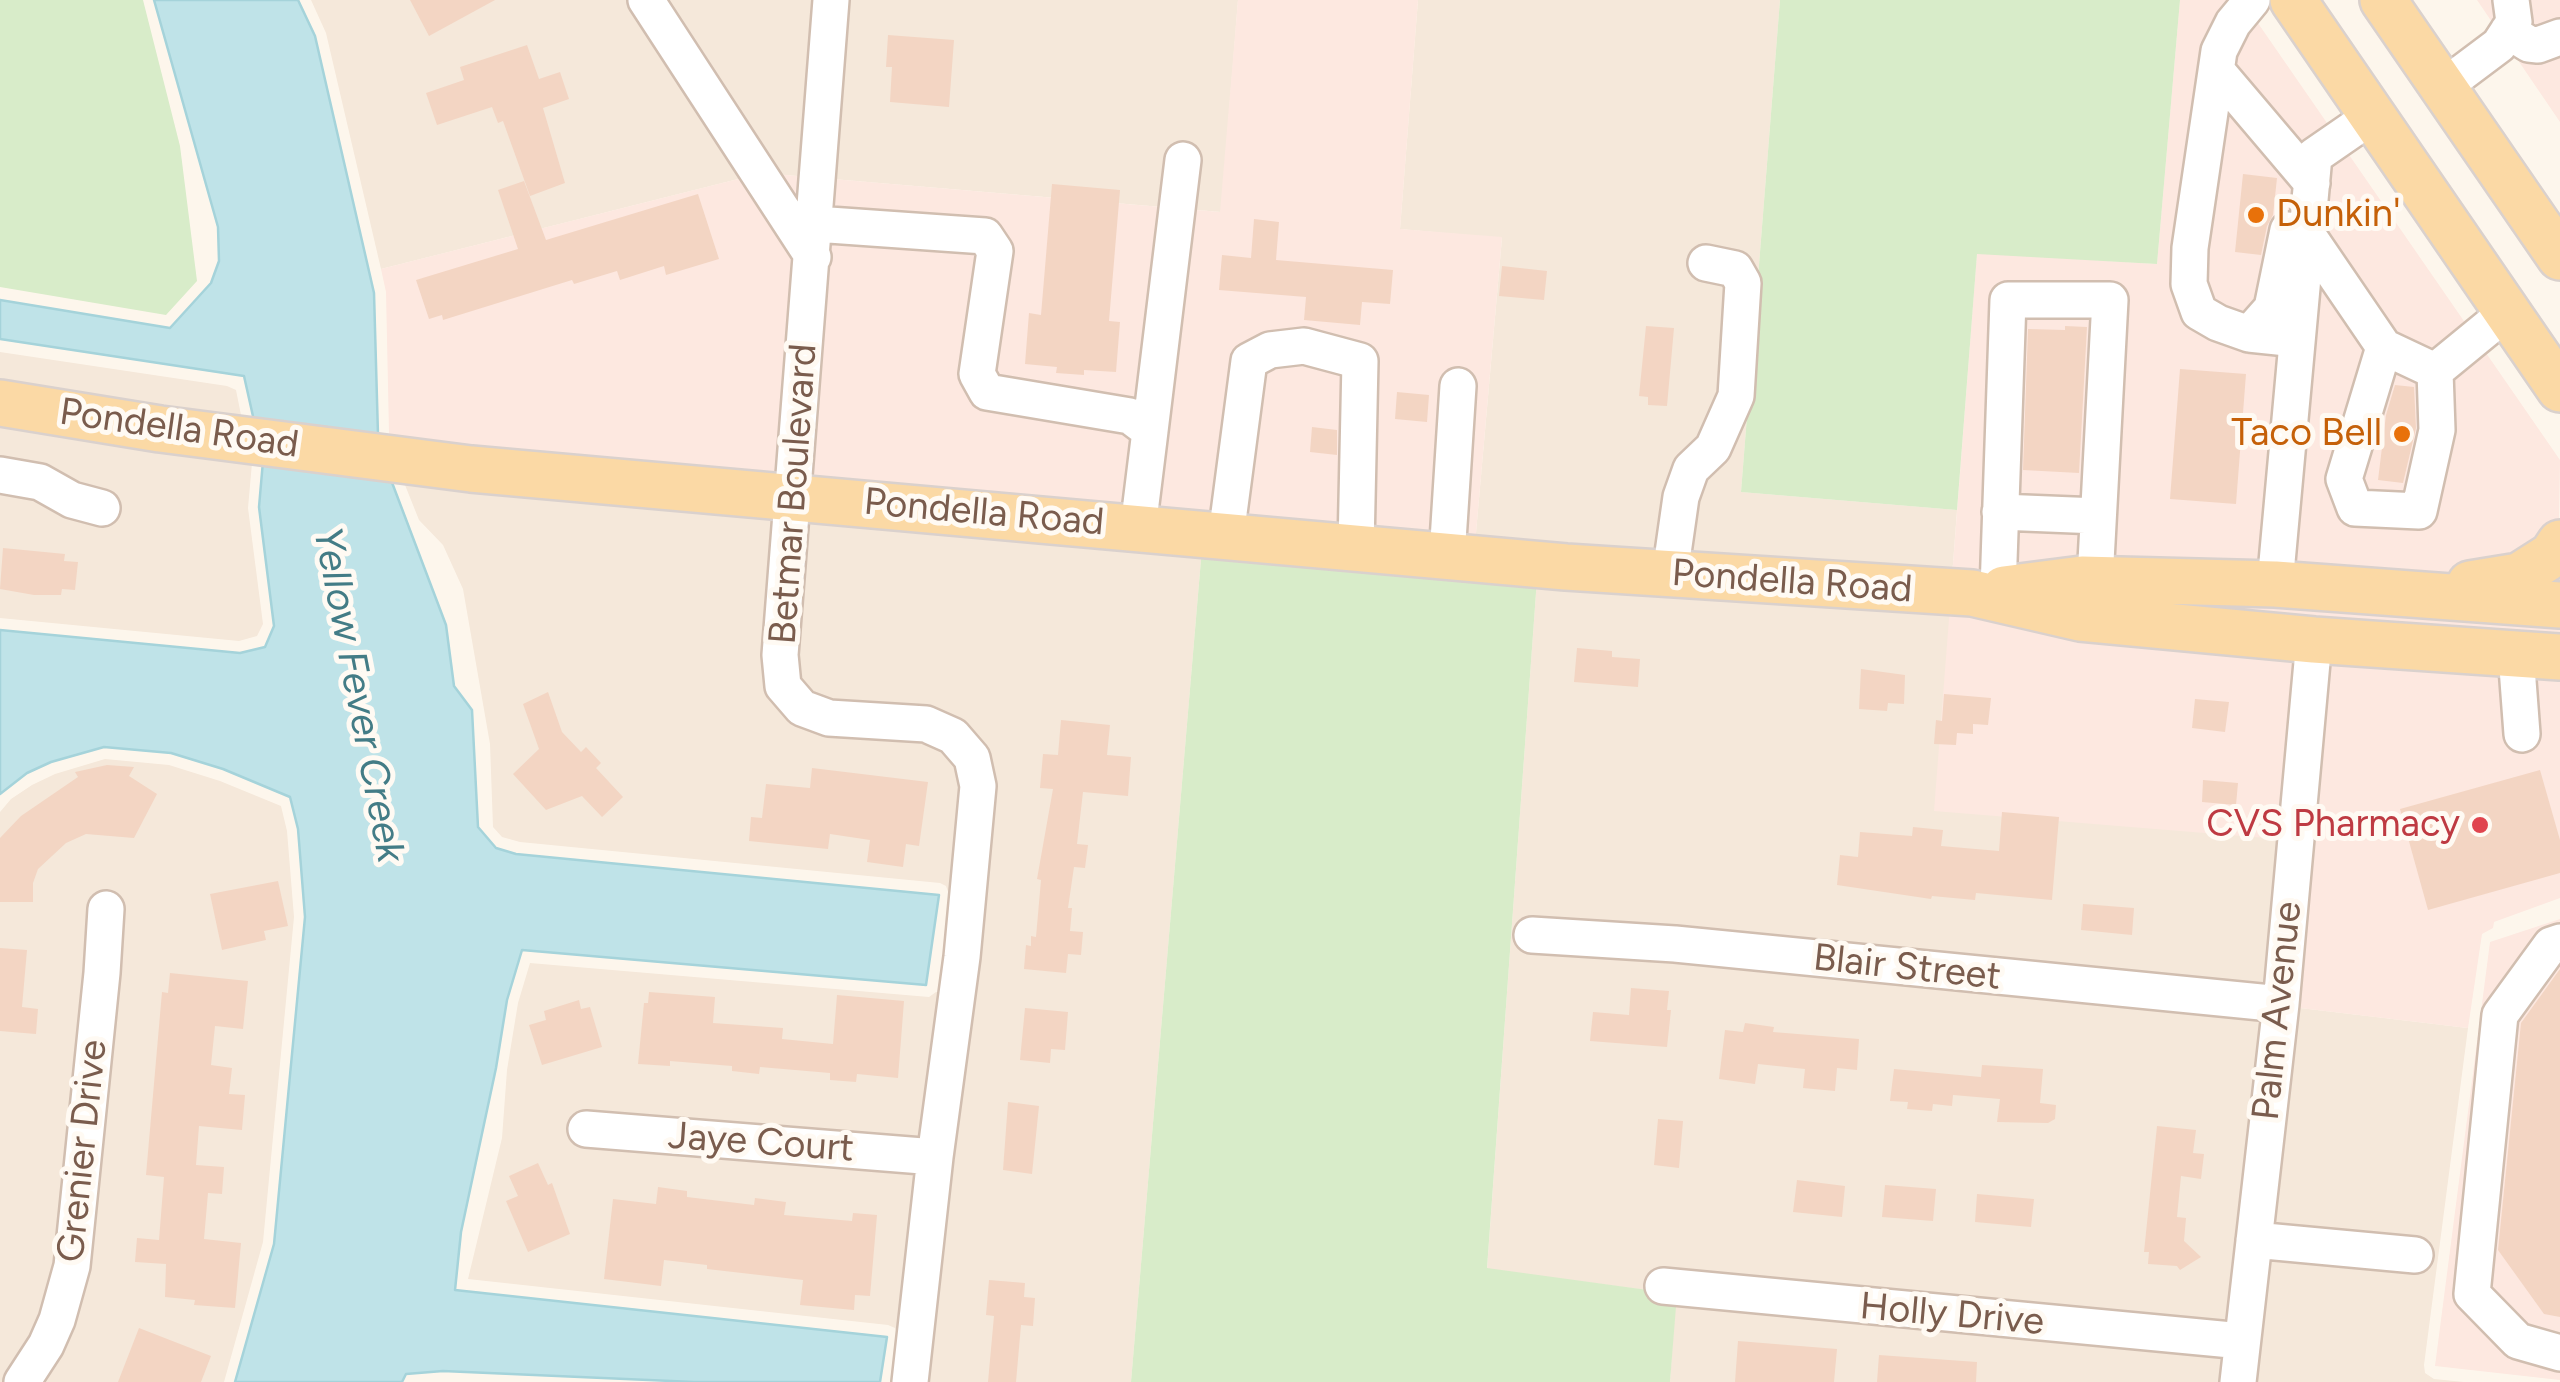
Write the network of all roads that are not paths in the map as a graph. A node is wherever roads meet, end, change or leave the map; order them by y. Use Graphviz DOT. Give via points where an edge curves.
graph roads {
  1 [pos="646,0"];
  2 [pos="831,0"];
  3 [pos="2252,0"];
  4 [pos="2293,0"];
  5 [pos="2383,0"];
  6 [pos="2510,15"];
  7 [pos="2560,37"];
  8 [pos="2217,71"];
  9 [pos="2443,87"];
  10 [pos="2372,116"];
  11 [pos="1183,160"];
  12 [pos="2303,173"];
  13 [pos="2307,234"];
  14 [pos="814,240"];
  15 [pos="2560,257"];
  16 [pos="1706,264"];
  17 [pos="2507,312"];
  18 [pos="2249,334"];
  19 [pos="2297,339"];
  20 [pos="2384,347"];
  21 [pos="2435,371"];
  22 [pos="1458,386"];
  23 [pos="2560,389"];
  24 [pos="0,403"];
  25 [pos="1150,432"];
  26 [pos="0,474"];
  27 [pos="794,496"];
  28 [pos="102,508"];
  29 [pos="2000,512"];
  30 [pos="2098,516"];
  31 [pos="1138,528"];
  32 [pos="1226,536"];
  33 [pos="2560,543"];
  34 [pos="1356,548"];
  35 [pos="1448,556"];
  36 [pos="1670,574"];
  37 [pos="2095,580"];
  38 [pos="2276,584"];
  39 [pos="1985,592"];
  40 [pos="2418,594"];
  41 [pos="2560,605"];
  42 [pos="2314,640"];
  43 [pos="2516,654"];
  44 [pos="2560,657"];
  45 [pos="2522,734"];
  46 [pos="106,908"];
  47 [pos="1532,935"];
  48 [pos="2560,942"];
  49 [pos="2281,1004"];
  50 [pos="586,1129"];
  51 [pos="935,1158"];
  52 [pos="2254,1240"];
  53 [pos="2415,1255"];
  54 [pos="1663,1286"];
  55 [pos="2242,1341"];
  56 [pos="2560,1353"];
  57 [pos="22,1382"];
  58 [pos="910,1382"];
  59 [pos="2238,1382"];
  1 -- 14 [label="street"];
  2 -- 14 [label="street, Betmar Boulevard"];
  3 -- 8 [label="street" via="2233,23"];
  4 -- 10 [label="main road"];
  5 -- 9 [label="main road"];
  6 -- 7 [label="street" via="2529,44"];
  6 -- 9 [label="street" via="2498,45"];
  8 -- 12 [label="street"];
  8 -- 18 [label="street" via="2189,284 2199,312"];
  9 -- 15 [label="main road"];
  10 -- 12 [label="street" via="2314,156"];
  10 -- 17 [label="main road"];
  11 -- 25 [label="street"];
  12 -- 13 [label="street"];
  12 -- 18 [label="street" via="2272,308"];
  13 -- 19 [label="street"];
  13 -- 20 [label="street"];
  14 -- 25 [label="street" via="985,236 996,251 977,374 987,392 1130,416"];
  14 -- 27 [label="street, Betmar Boulevard"];
  16 -- 36 [label="street" via="1736,269 1743,284 1736,396 1713,448 1691,469"];
  17 -- 21 [label="street"];
  17 -- 23 [label="main road"];
  18 -- 19 [label="street"];
  19 -- 38 [label="street"];
  20 -- 21 [label="street"];
  20 -- 21 [label="street" via="2344,479 2355,508 2419,511 2437,430"];
  22 -- 35 [label="street"];
  24 -- 27 [label="main road, Pondella Road" via="471,469"];
  25 -- 31 [label="street"];
  26 -- 28 [label="street" via="40,482"];
  27 -- 31 [label="main road, Pondella Road"];
  27 -- 51 [label="street, Betmar Boulevard" via="783,686 802,708 830,718 926,724 952,736 972,758 978,786"];
  29 -- 30 [label="street"];
  29 -- 30 [label="street" via="2008,300 2110,300"];
  29 -- 39 [label="street"];
  30 -- 37 [label="street"];
  31 -- 32 [label="main road, Pondella Road"];
  32 -- 34 [label="main road, Pondella Road"];
  32 -- 34 [label="street" via="1249,361 1270,350 1304,346 1360,361"];
  33 -- 40 [label="main road" via="2518,576"];
  34 -- 35 [label="main road, Pondella Road"];
  35 -- 36 [label="main road, Pondella Road"];
  36 -- 39 [label="main road, Pondella Road"];
  37 -- 38 [label="main road, Pondella Road"];
  37 -- 39 [label="main road, Pondella Road"];
  38 -- 40 [label="main road, Pondella Road"];
  39 -- 42 [label="main road, Pondella Road" via="2080,618"];
  40 -- 41 [label="main road, Pondella Road"];
  42 -- 43 [label="main road, Pondella Road"];
  42 -- 49 [label="street, Palm Avenue"];
  43 -- 44 [label="main road, Pondella Road"];
  43 -- 45 [label="street"];
  46 -- 57 [label="street, Grenier Drive" via="72,1266 52,1332"];
  47 -- 49 [label="street, Blair Street"];
  48 -- 56 [label="street" via="2551,945 2500,1015 2472,1294 2518,1341"];
  49 -- 52 [label="street, Palm Avenue"];
  50 -- 51 [label="street, Jaye Court"];
  51 -- 58 [label="street, Betmar Boulevard"];
  52 -- 53 [label="street"];
  52 -- 55 [label="street, Palm Avenue"];
  54 -- 55 [label="street, Holly Drive"];
  55 -- 59 [label="street, Palm Avenue"];
}
